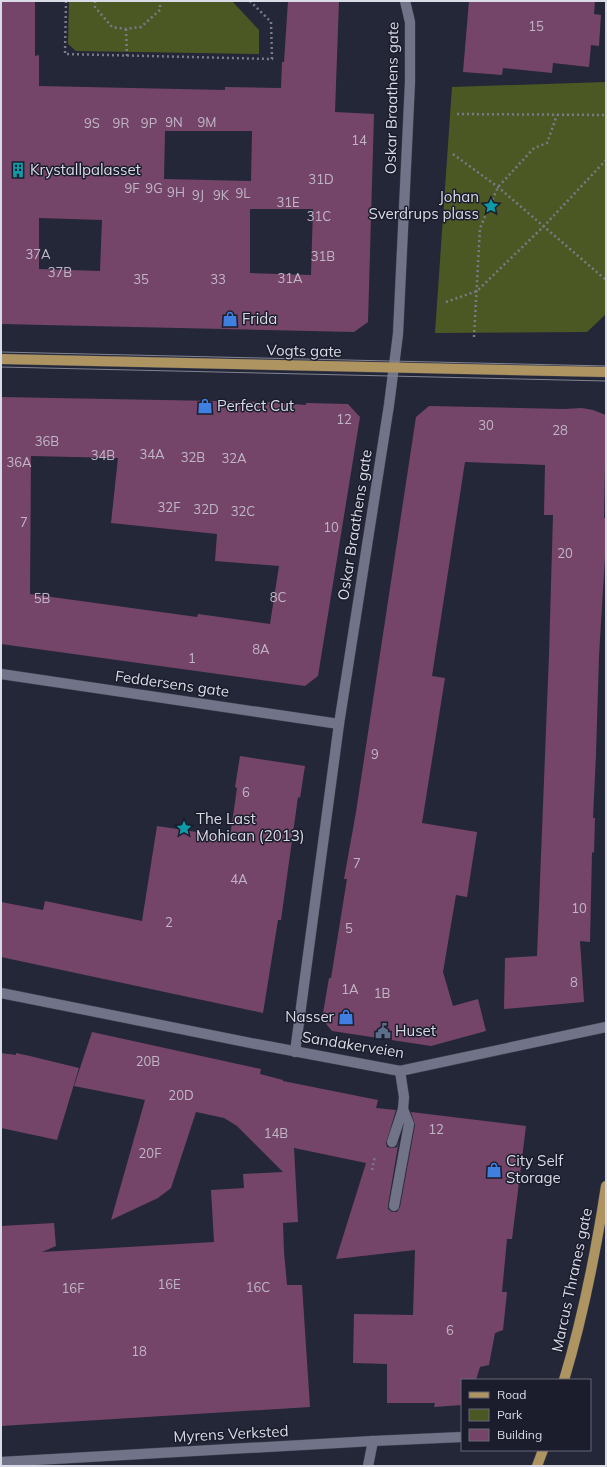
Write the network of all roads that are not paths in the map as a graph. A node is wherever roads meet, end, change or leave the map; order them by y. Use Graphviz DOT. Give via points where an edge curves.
graph roads {
  1 [pos="405,1"];
  2 [pos="1,359"];
  3 [pos="394,368"];
  4 [pos="606,372"];
  5 [pos="1,674"];
  6 [pos="339,724"];
  7 [pos="1,993"];
  8 [pos="606,1027"];
  9 [pos="295,1052"];
  10 [pos="400,1071"];
  11 [pos="403,1109"];
  12 [pos="392,1142"];
  13 [pos="606,1186"];
  14 [pos="394,1206"];
  15 [pos="564,1379"];
  16 [pos="461,1437"];
  17 [pos="373,1441"];
  18 [pos="543,1451"];
  19 [pos="1,1462"];
  20 [pos="368,1466"];
  21 [pos="537,1466"];
  1 -- 3 [label="street, Oskar Braathens gate" via="410,22 410,82 398,334"];
  2 -- 3 [label="main road, Vogts gate"];
  3 -- 4 [label="main road, Vogts gate"];
  3 -- 6 [label="street, Oskar Braathens gate"];
  5 -- 6 [label="street, Feddersens gate"];
  6 -- 9 [label="street, Oskar Braathens gate"];
  7 -- 9 [label="street, Sandakerveien"];
  8 -- 10 [label="street, Sandakerveien"];
  9 -- 10 [label="street, Sandakerveien"];
  10 -- 11 [label="street"];
  11 -- 12 [label="street"];
  11 -- 14 [label="street" via="409,1124"];
  13 -- 15 [label="main road, Marcus Thranes gate" via="584,1303"];
  16 -- 17 [label="street, Myrens Verksted"];
  17 -- 19 [label="street, Myrens Verksted"];
  17 -- 20 [label="street"];
  18 -- 21 [label="main road"];
}
